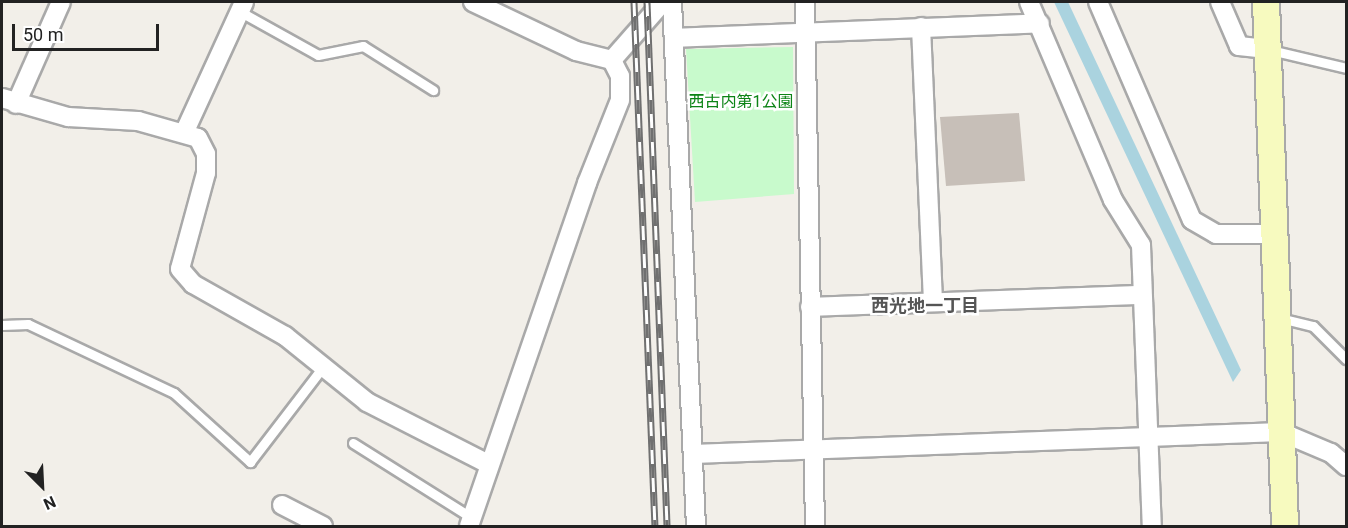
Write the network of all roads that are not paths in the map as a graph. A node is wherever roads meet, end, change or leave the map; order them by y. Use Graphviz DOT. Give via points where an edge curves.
graph roads {
  1 [pos="61,2"];
  2 [pos="475,2"];
  3 [pos="663,2"];
  4 [pos="672,2"];
  5 [pos="805,2"];
  6 [pos="1029,2"];
  7 [pos="1098,2"];
  8 [pos="1220,2"];
  9 [pos="1266,2"];
  10 [pos="241,6"];
  11 [pos="1040,23"];
  12 [pos="921,27"];
  13 [pos="804,33"];
  14 [pos="674,38"];
  15 [pos="1267,50"];
  16 [pos="612,60"];
  17 [pos="1347,68"];
  18 [pos="433,90"];
  19 [pos="9,101"];
  20 [pos="185,130"];
  21 [pos="1275,234"];
  22 [pos="1142,295"];
  23 [pos="933,302"];
  24 [pos="810,308"];
  25 [pos="1278,317"];
  26 [pos="2,325"];
  27 [pos="1347,359"];
  28 [pos="323,367"];
  29 [pos="1281,432"];
  30 [pos="1148,435"];
  31 [pos="353,443"];
  32 [pos="812,448"];
  33 [pos="693,454"];
  34 [pos="488,464"];
  35 [pos="1347,466"];
  36 [pos="282,505"];
  37 [pos="471,522"];
  38 [pos="323,526"];
  39 [pos="696,526"];
  40 [pos="815,526"];
  41 [pos="1152,526"];
  42 [pos="1285,526"];
  1 -- 19 [label="street"];
  2 -- 16 [label="street" via="576,51"];
  3 -- 16 [label="street"];
  4 -- 14 [label="street"];
  5 -- 13 [label="street"];
  6 -- 11 [label="street"];
  7 -- 21 [label="street" via="1192,220 1216,234"];
  8 -- 15 [label="street" via="1239,46"];
  9 -- 15 [label="street"];
  10 -- 18 [label="lane" via="318,55 363,46"];
  10 -- 20 [label="street"];
  11 -- 12 [label="street"];
  11 -- 22 [label="street" via="1113,200 1141,245"];
  12 -- 13 [label="street"];
  12 -- 23 [label="street"];
  13 -- 14 [label="street"];
  13 -- 24 [label="street"];
  14 -- 33 [label="street"];
  15 -- 17 [label="lane"];
  15 -- 21 [label="street"];
  16 -- 34 [label="street" via="620,76 621,100"];
  19 -- 20 [label="street" via="68,117 138,121"];
  20 -- 28 [label="street" via="198,138 206,154 206,173 180,269 193,284 285,336"];
  21 -- 25 [label="street"];
  22 -- 23 [label="street"];
  22 -- 30 [label="street"];
  23 -- 24 [label="street"];
  24 -- 32 [label="street"];
  25 -- 27 [label="lane" via="1313,326"];
  25 -- 29 [label="street"];
  26 -- 28 [label="lane" via="28,324 174,393 250,462"];
  28 -- 34 [label="street" via="367,402"];
  29 -- 30 [label="street"];
  29 -- 35 [label="street" via="1331,453"];
  29 -- 42 [label="street"];
  30 -- 32 [label="street"];
  30 -- 41 [label="street"];
  31 -- 37 [label="lane"];
  32 -- 33 [label="street"];
  32 -- 40 [label="street"];
  33 -- 39 [label="street"];
  34 -- 37 [label="street"];
  36 -- 38 [label="street"];
}
